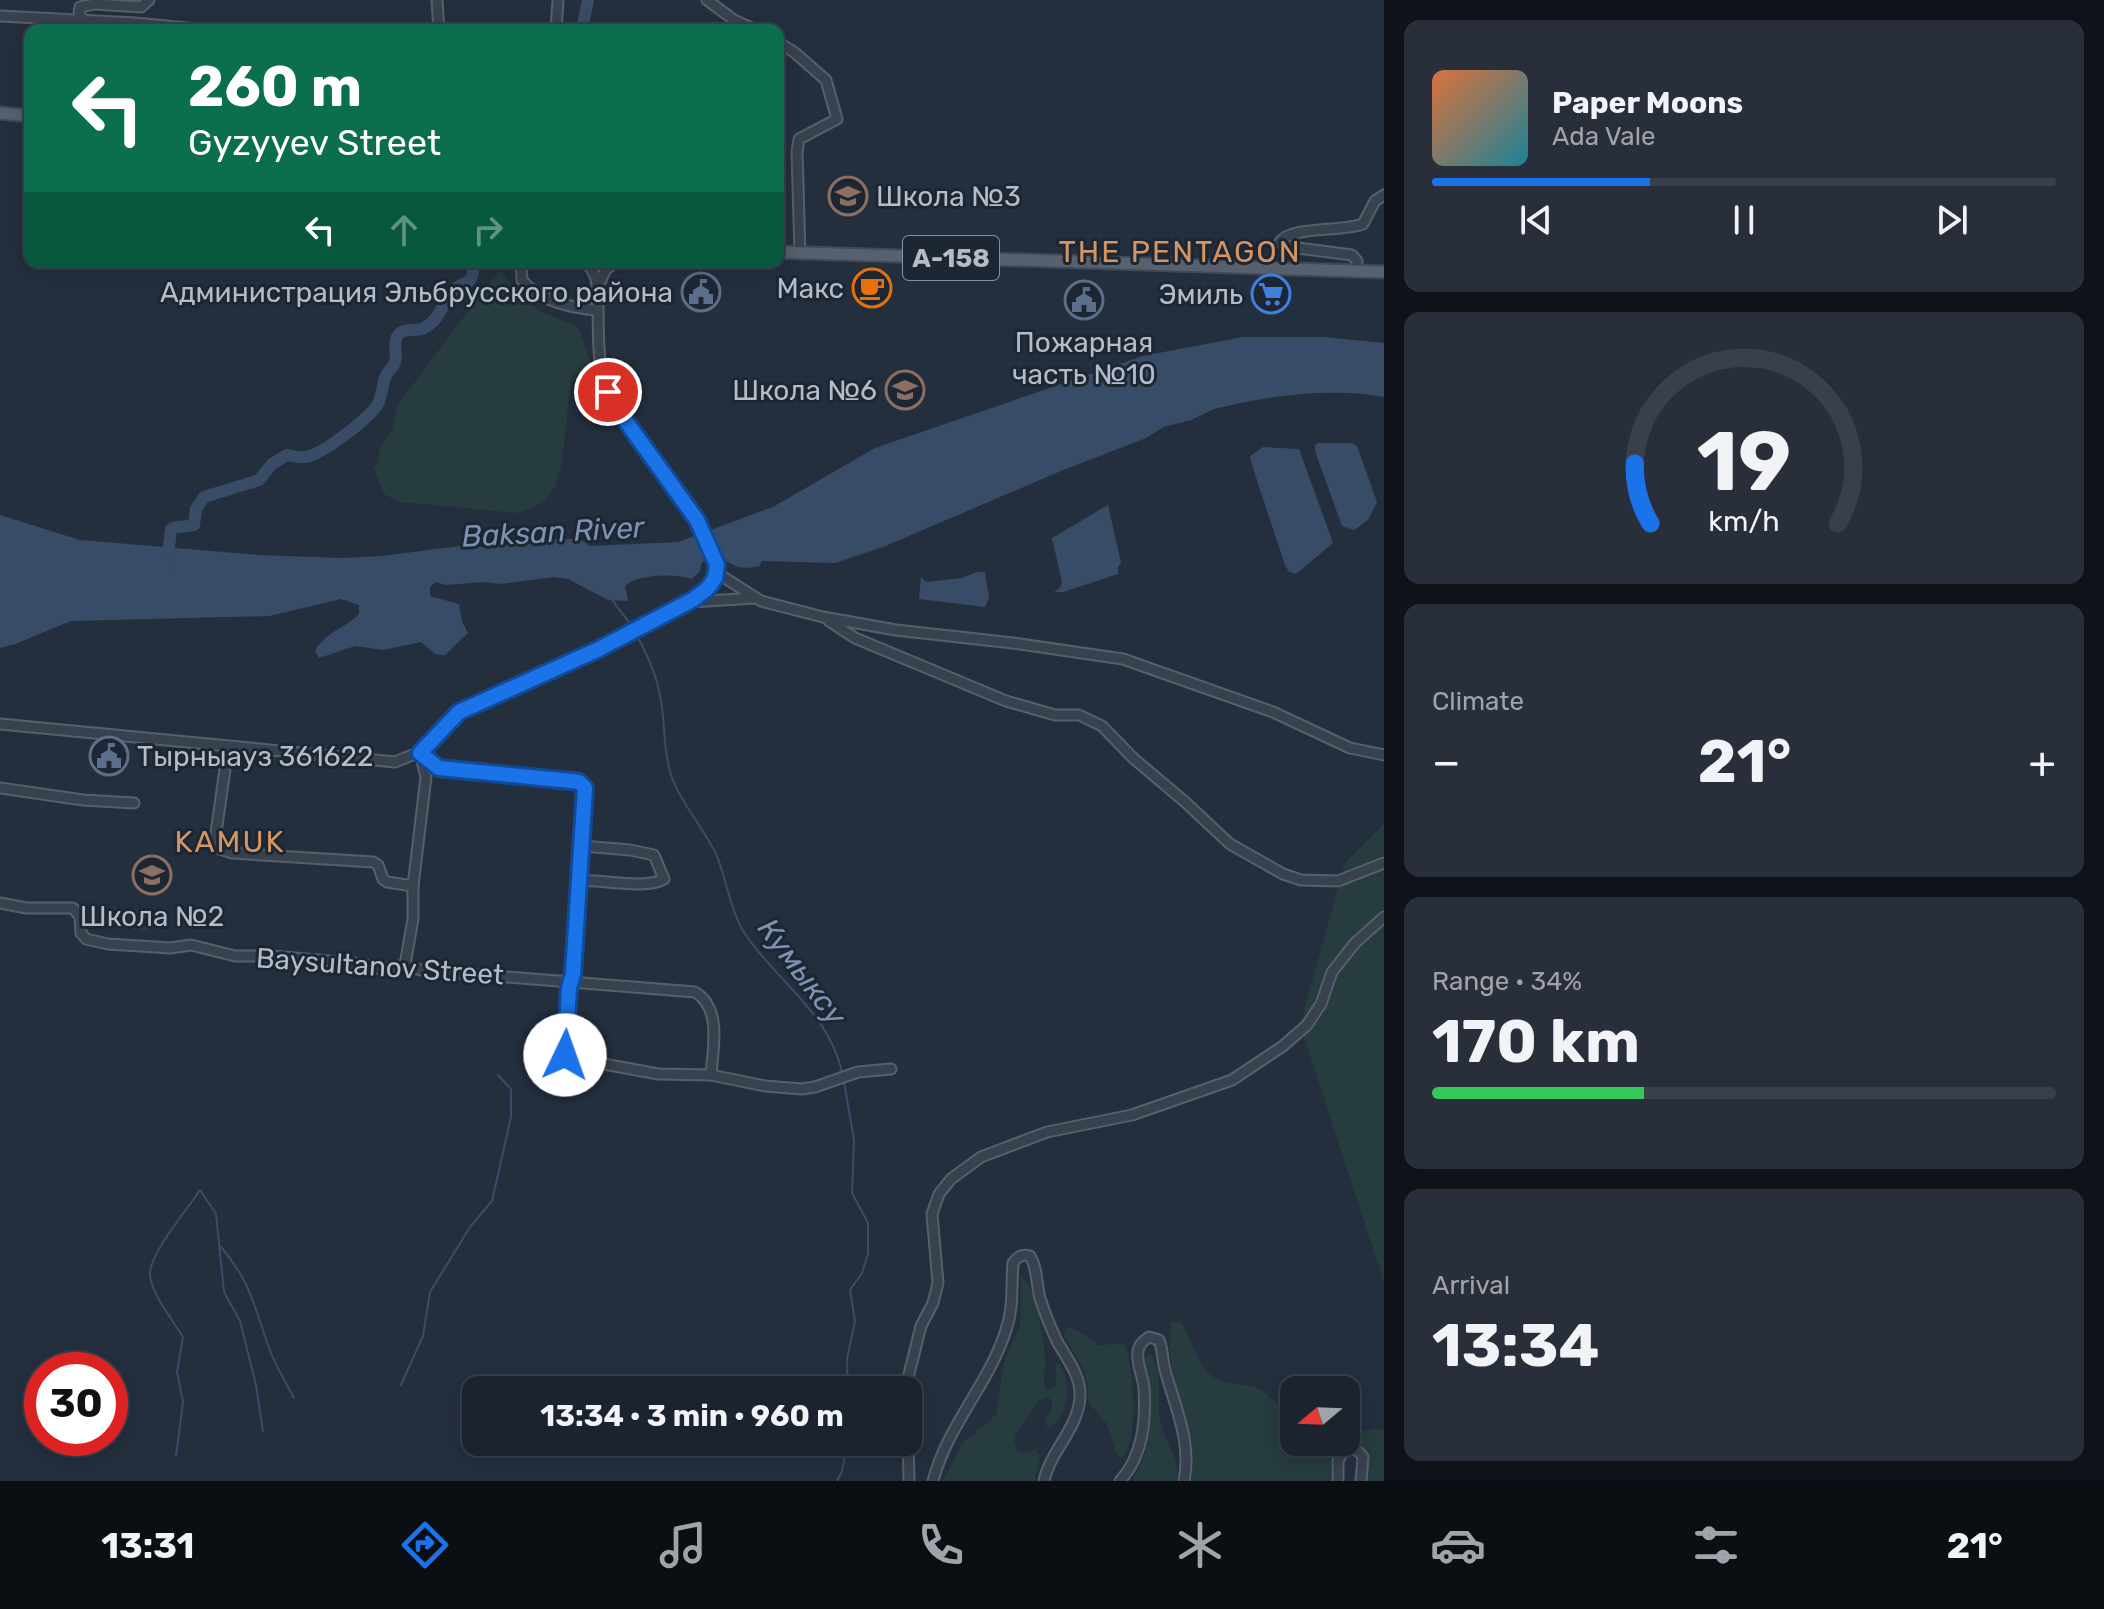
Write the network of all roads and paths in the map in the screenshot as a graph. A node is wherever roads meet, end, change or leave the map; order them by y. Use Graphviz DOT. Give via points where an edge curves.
graph roads {
  1 [pos="149,0"];
  2 [pos="437,0"];
  3 [pos="558,0"];
  4 [pos="707,0"];
  5 [pos="0,16"];
  6 [pos="84,21"];
  7 [pos="146,24"];
  8 [pos="439,24"];
  9 [pos="556,24"];
  10 [pos="743,24"];
  11 [pos="784,46"];
  12 [pos="0,113"];
  13 [pos="24,115"];
  14 [pos="1384,195"];
  15 [pos="784,252"];
  16 [pos="800,253"];
  17 [pos="521,268"];
  18 [pos="589,268"];
  19 [pos="608,268"];
  20 [pos="1357,271"];
  21 [pos="1384,272"];
  22 [pos="597,289"];
  23 [pos="596,310"];
  24 [pos="717,569"];
  25 [pos="755,598"];
  26 [pos="686,603"];
  27 [pos="823,617"];
  28 [pos="0,724"];
  29 [pos="228,748"];
  30 [pos="420,753"];
  31 [pos="1384,755"];
  32 [pos="0,788"];
  33 [pos="134,803"];
  34 [pos="582,846"];
  35 [pos="1384,863"];
  36 [pos="579,881"];
  37 [pos="413,886"];
  38 [pos="0,903"];
  39 [pos="1384,917"];
  40 [pos="405,965"];
  41 [pos="572,981"];
  42 [pos="891,1069"];
  43 [pos="711,1075"];
  44 [pos="908,1376"];
  45 [pos="908,1456"];
  46 [pos="909,1481"];
  47 [pos="933,1481"];
  48 [pos="1044,1481"];
  49 [pos="1120,1481"];
  50 [pos="1184,1481"];
  51 [pos="1338,1481"];
  52 [pos="1361,1481"];
  1 -- 6 [label="street" via="141,7 80,7"];
  2 -- 8 [label="street"];
  3 -- 9 [label="street"];
  4 -- 10 [label="street"];
  5 -- 6 [label="street"];
  6 -- 7 [label="street"];
  11 -- 16 [label="street" via="826,80 837,119 799,139"];
  12 -- 13 [label="main road"];
  14 -- 20 [label="street" via="1363,224 1296,232 1280,242 1352,255"];
  15 -- 16 [label="main road, А-158"];
  16 -- 20 [label="main road, А-158"];
  17 -- 23 [label="street" via="522,280 536,293"];
  18 -- 22 [label="street"];
  19 -- 22 [label="street"];
  20 -- 21 [label="main road, А-158"];
  22 -- 23 [label="street"];
  23 -- 24 [label="street" via="600,365 611,400 703,530"];
  24 -- 25 [label="street"];
  24 -- 26 [label="street" via="708,588"];
  25 -- 26 [label="street"];
  25 -- 27 [label="street"];
  26 -- 30 [label="street" via="584,657 459,712"];
  27 -- 31 [label="street" via="1123,659 1273,712 1350,748"];
  27 -- 35 [label="street" via="855,638 1006,701 1055,715 1079,715 1102,726 1230,844 1283,874 1338,881"];
  28 -- 29 [label="street"];
  29 -- 30 [label="street" via="385,763"];
  29 -- 37 [label="street" via="214,847 232,853 373,862 387,882"];
  30 -- 34 [label="street" via="439,768 583,786"];
  30 -- 37 [label="street" via="426,777"];
  32 -- 33 [label="street"];
  34 -- 36 [label="street"];
  34 -- 36 [label="street" via="654,855 664,879"];
  36 -- 41 [label="street"];
  37 -- 40 [label="street"];
  38 -- 40 [label="street, Baysultanov Street" via="73,908 86,939 108,944 191,945 235,956 380,969"];
  39 -- 44 [label="street" via="1332,972 1307,1025 1232,1080 1132,1115 1023,1140 981,1157 951,1179 934,1202 938,1283"];
  40 -- 41 [label="street, Baysultanov Street"];
  41 -- 43 [label="street, Baysultanov Street" via="700,995 712,1010"];
  41 -- 43 [label="street" via="565,1055 658,1074"];
  42 -- 43 [label="street" via="858,1072 802,1089"];
  45 -- 46 [label="street"];
  47 -- 48 [label="street" via="949,1437 1006,1333 1013,1263 1024,1254 1035,1264 1040,1296 1076,1375 1080,1396 1071,1429"];
  49 -- 50 [label="street" via="1141,1447 1144,1386 1138,1351 1149,1337 1159,1340 1184,1432"];
  51 -- 52 [label="street" via="1338,1461 1353,1449 1363,1457"];
}
